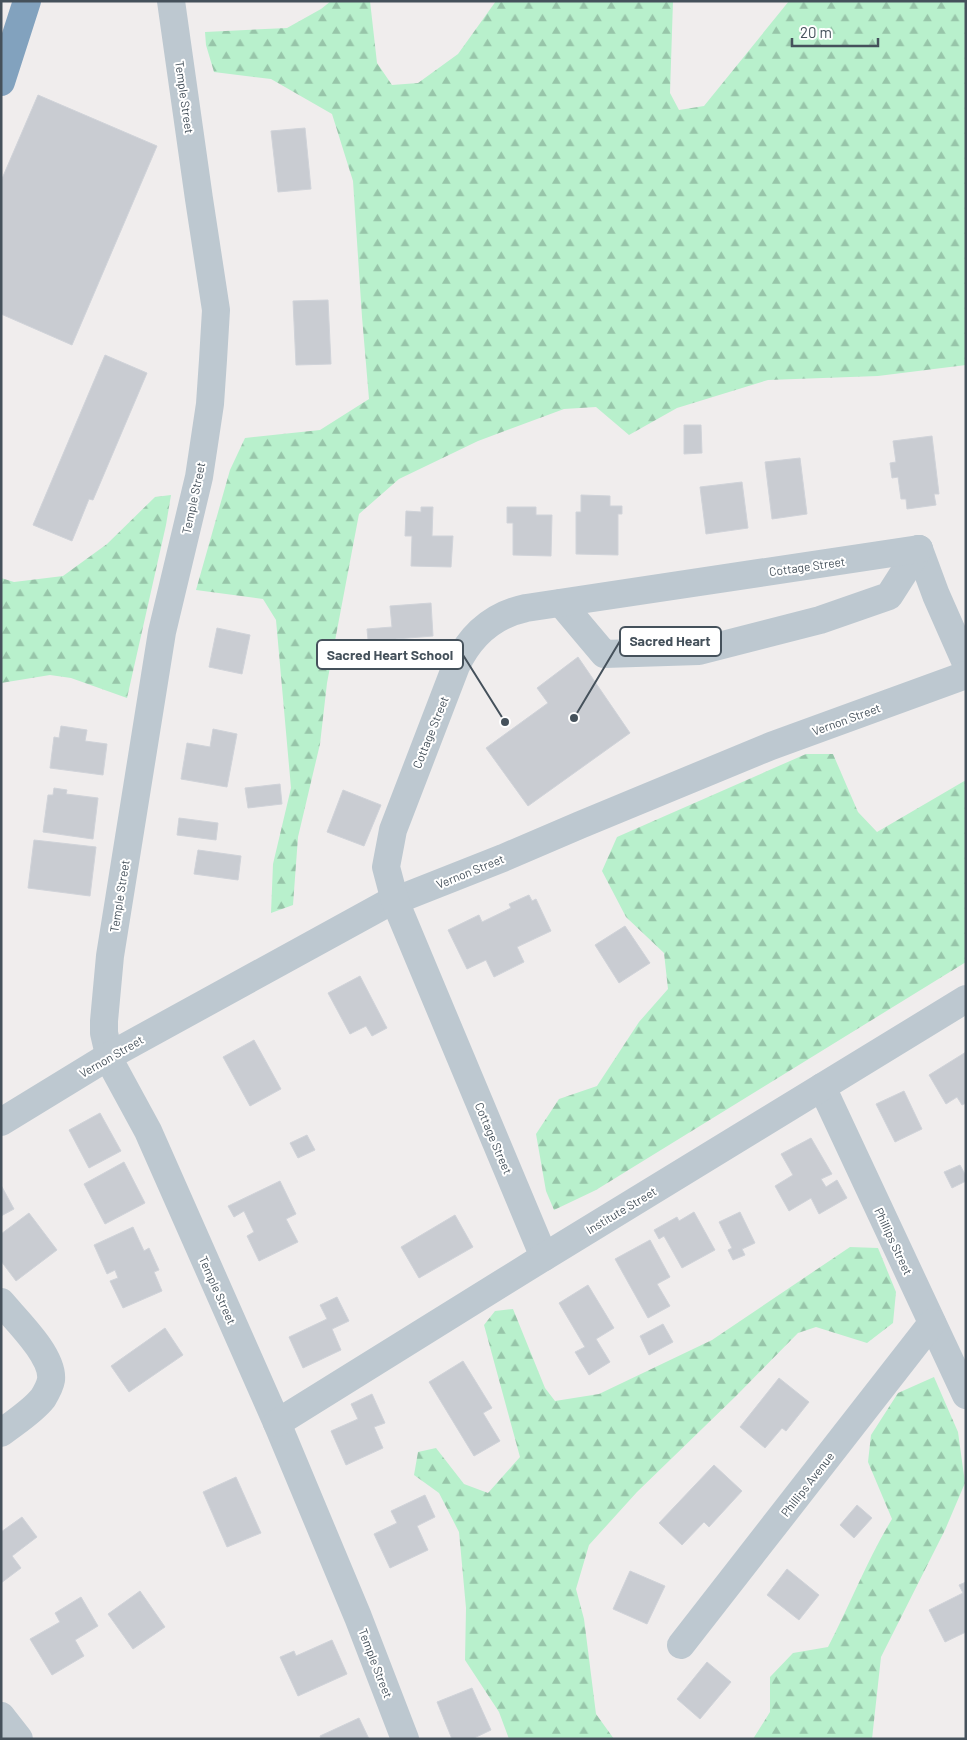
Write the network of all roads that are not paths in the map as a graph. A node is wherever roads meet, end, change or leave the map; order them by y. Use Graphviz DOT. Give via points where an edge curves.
graph roads {
  1 [pos="27,1"];
  2 [pos="171,1"];
  3 [pos="1,82"];
  4 [pos="919,549"];
  5 [pos="561,603"];
  6 [pos="966,663"];
  7 [pos="966,675"];
  8 [pos="395,901"];
  9 [pos="966,999"];
  10 [pos="109,1056"];
  11 [pos="822,1087"];
  12 [pos="1,1122"];
  13 [pos="544,1257"];
  14 [pos="1,1302"];
  15 [pos="932,1323"];
  16 [pos="966,1395"];
  17 [pos="277,1423"];
  18 [pos="1,1433"];
  19 [pos="681,1645"];
  20 [pos="1,1716"];
  21 [pos="19,1739"];
  22 [pos="406,1739"];
  1 -- 3 [label="highway"];
  2 -- 10 [label="street, Temple Street" via="216,310 210,404 199,477 162,632 110,956 104,1021"];
  4 -- 5 [label="street, Cottage Street"];
  4 -- 5 [label="street" via="889,596 820,620 699,651 604,654"];
  4 -- 6 [label="street"];
  5 -- 8 [label="street, Cottage Street" via="526,608 502,616 479,633 463,652 393,830 386,867"];
  7 -- 8 [label="street, Vernon Street" via="771,746"];
  8 -- 10 [label="street, Vernon Street"];
  8 -- 13 [label="street, Cottage Street"];
  9 -- 11 [label="street, Institute Street"];
  10 -- 12 [label="street, Vernon Street"];
  10 -- 17 [label="street, Temple Street" via="148,1131"];
  11 -- 13 [label="street, Institute Street"];
  11 -- 15 [label="street, Phillips Street"];
  13 -- 17 [label="street, Institute Street"];
  14 -- 18 [label="street" via="42,1351 51,1380 38,1403"];
  15 -- 16 [label="street, Phillips Street"];
  15 -- 19 [label="street, Phillips Avenue"];
  17 -- 22 [label="street, Temple Street"];
  20 -- 21 [label="street"];
}
